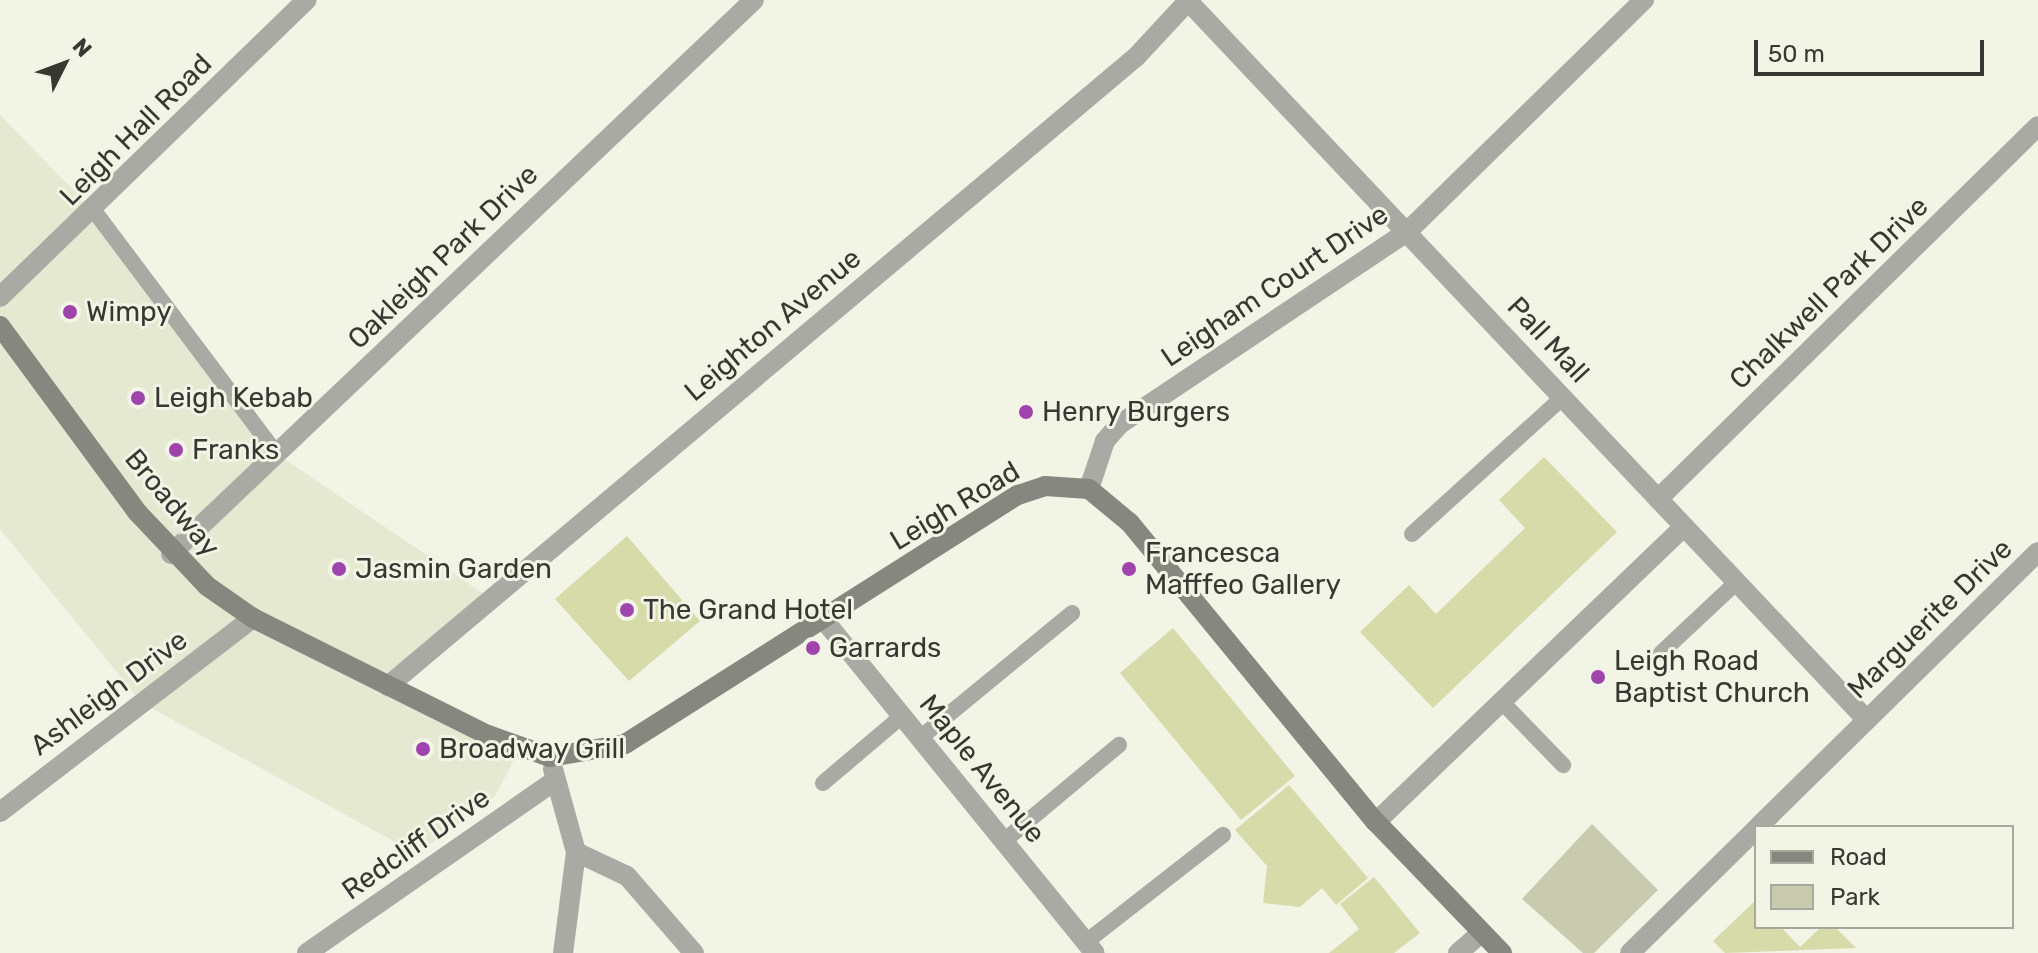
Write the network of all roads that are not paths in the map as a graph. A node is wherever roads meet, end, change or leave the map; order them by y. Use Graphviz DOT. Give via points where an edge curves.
graph roads {
  1 [pos="307,0"];
  2 [pos="754,0"];
  3 [pos="1644,0"];
  4 [pos="1192,2"];
  5 [pos="2038,126"];
  6 [pos="95,212"];
  7 [pos="1407,232"];
  8 [pos="0,297"];
  9 [pos="0,326"];
  10 [pos="1563,397"];
  11 [pos="277,454"];
  12 [pos="1089,489"];
  13 [pos="1658,499"];
  14 [pos="1684,527"];
  15 [pos="1412,534"];
  16 [pos="2038,552"];
  17 [pos="171,554"];
  18 [pos="1737,582"];
  19 [pos="1072,613"];
  20 [pos="253,618"];
  21 [pos="824,620"];
  22 [pos="1661,653"];
  23 [pos="388,686"];
  24 [pos="1502,702"];
  25 [pos="902,716"];
  26 [pos="1867,720"];
  27 [pos="920,738"];
  28 [pos="1119,745"];
  29 [pos="550,757"];
  30 [pos="1563,765"];
  31 [pos="556,780"];
  32 [pos="823,783"];
  33 [pos="0,812"];
  34 [pos="1376,822"];
  35 [pos="1760,825"];
  36 [pos="1754,831"];
  37 [pos="1223,835"];
  38 [pos="1004,841"];
  39 [pos="576,852"];
  40 [pos="1480,934"];
  41 [pos="1091,947"];
  42 [pos="307,953"];
  43 [pos="563,953"];
  44 [pos="694,953"];
  45 [pos="1458,953"];
  46 [pos="1502,953"];
  47 [pos="1630,953"];
  1 -- 6 [label="street, Leigh Hall Road"];
  2 -- 11 [label="street, Oakleigh Park Drive"];
  3 -- 7 [label="street, Leigham Court Drive"];
  4 -- 7 [label="street, Pall Mall"];
  4 -- 23 [label="street, Leighton Avenue" via="1136,57"];
  5 -- 13 [label="street, Chalkwell Park Drive"];
  6 -- 8 [label="street, Leigh Hall Road"];
  6 -- 11 [label="lane"];
  7 -- 10 [label="street, Pall Mall"];
  7 -- 12 [label="street, Leigham Court Drive" via="1120,424 1105,441"];
  9 -- 17 [label="street, Broadway"];
  10 -- 13 [label="street, Pall Mall"];
  10 -- 15 [label="lane"];
  11 -- 17 [label="street, Oakleigh Park Drive"];
  12 -- 21 [label="street, Leigh Road" via="1045,486 1018,495"];
  12 -- 34 [label="street" via="1130,523"];
  13 -- 14 [label="street, Pall Mall"];
  14 -- 18 [label="street, Pall Mall"];
  14 -- 24 [label="street"];
  16 -- 26 [label="street, Marguerite Drive"];
  17 -- 20 [label="street, Broadway"];
  18 -- 22 [label="lane"];
  18 -- 26 [label="street, Pall Mall"];
  19 -- 27 [label="lane"];
  20 -- 23 [label="street, Broadway"];
  20 -- 33 [label="street, Ashleigh Drive"];
  21 -- 25 [label="street, Maple Avenue"];
  21 -- 29 [label="street, Leigh Road" via="625,744"];
  23 -- 29 [label="street"];
  24 -- 30 [label="lane"];
  24 -- 34 [label="street"];
  25 -- 27 [label="street, Maple Avenue"];
  25 -- 32 [label="lane"];
  26 -- 35 [label="street, Marguerite Drive"];
  27 -- 38 [label="street, Maple Avenue"];
  28 -- 38 [label="lane"];
  29 -- 31 [label="street"];
  31 -- 39 [label="street"];
  31 -- 42 [label="street, Redcliff Drive"];
  34 -- 40 [label="street"];
  36 -- 47 [label="street, Marguerite Drive"];
  37 -- 41 [label="lane"];
  38 -- 41 [label="street, Maple Avenue"];
  39 -- 43 [label="street"];
  39 -- 44 [label="street" via="627,876"];
  40 -- 45 [label="street"];
  40 -- 46 [label="street"];
}
